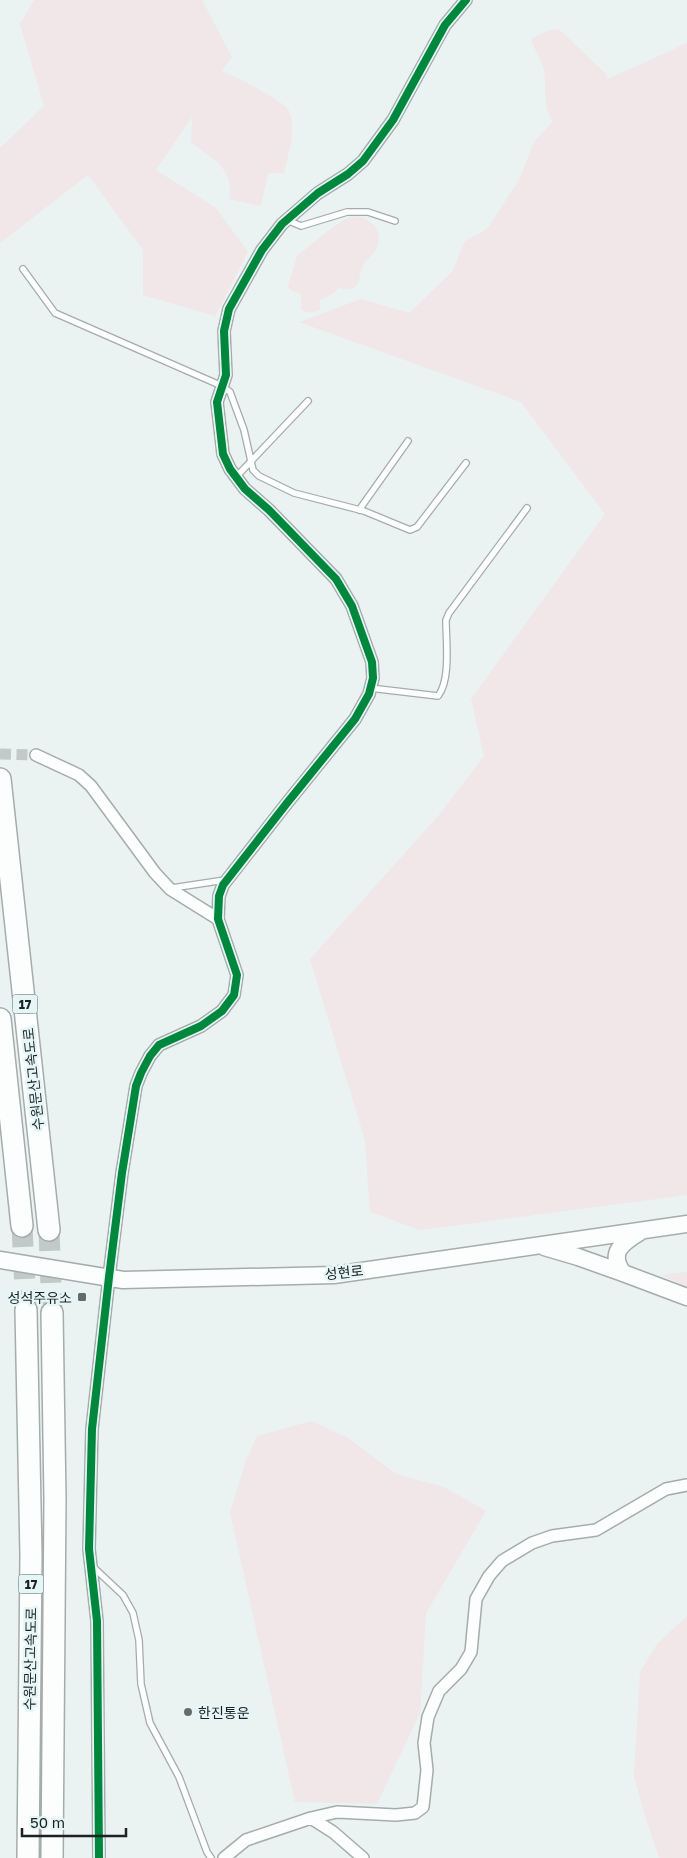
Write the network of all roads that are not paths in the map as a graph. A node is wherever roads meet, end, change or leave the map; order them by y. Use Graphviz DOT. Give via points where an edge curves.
graph roads {
  1 [pos="466,0"];
  2 [pos="287,220"];
  3 [pos="395,220"];
  4 [pos="23,269"];
  5 [pos="222,386"];
  6 [pos="308,401"];
  7 [pos="408,441"];
  8 [pos="251,462"];
  9 [pos="466,463"];
  10 [pos="236,477"];
  11 [pos="527,508"];
  12 [pos="359,510"];
  13 [pos="370,688"];
  14 [pos="36,755"];
  15 [pos="0,779"];
  16 [pos="227,880"];
  17 [pos="170,888"];
  18 [pos="218,919"];
  19 [pos="0,1019"];
  20 [pos="687,1224"];
  21 [pos="22,1226"];
  22 [pos="49,1230"];
  23 [pos="644,1230"];
  24 [pos="537,1246"];
  25 [pos="0,1260"];
  26 [pos="623,1273"];
  27 [pos="109,1277"];
  28 [pos="687,1297"];
  29 [pos="26,1310"];
  30 [pos="52,1313"];
  31 [pos="687,1486"];
  32 [pos="91,1564"];
  33 [pos="311,1818"];
  34 [pos="28,1858"];
  35 [pos="52,1858"];
  36 [pos="99,1858"];
  37 [pos="210,1858"];
  38 [pos="224,1858"];
  39 [pos="363,1858"];
  1 -- 2 [label="street" via="445,25 392,120 363,161"];
  2 -- 3 [label="lane" via="301,226 347,212 368,212"];
  2 -- 5 [label="street" via="262,250 229,309 224,331 226,375"];
  4 -- 5 [label="lane" via="55,313"];
  5 -- 8 [label="lane" via="230,392"];
  5 -- 10 [label="street" via="217,402 224,454"];
  6 -- 8 [label="lane"];
  7 -- 12 [label="lane"];
  8 -- 10 [label="lane"];
  8 -- 12 [label="lane" via="259,476 294,493"];
  9 -- 12 [label="lane" via="417,527 410,530"];
  10 -- 13 [label="street" via="336,579 352,606 372,662"];
  11 -- 13 [label="lane" via="449,613 446,620 446,678 438,696"];
  13 -- 16 [label="street" via="355,719"];
  14 -- 17 [label="street" via="78,775 91,786 155,873"];
  15 -- 22 [label="highway, 수원문산고속도로 / 17"];
  16 -- 17 [label="lane"];
  16 -- 18 [label="street" via="219,896"];
  17 -- 18 [label="street"];
  18 -- 27 [label="street" via="237,975 234,995 222,1011 201,1026 160,1044 141,1073 122,1173"];
  19 -- 21 [label="highway, 수원문산고속도로 / 17"];
  20 -- 23 [label="main road, 성현로"];
  23 -- 24 [label="main road, 성현로"];
  23 -- 26 [label="main road" via="629,1238 618,1251 616,1260"];
  24 -- 26 [label="main road" via="578,1256"];
  24 -- 27 [label="main road, 성현로" via="334,1275 123,1280"];
  25 -- 27 [label="main road, 성현로"];
  26 -- 28 [label="main road"];
  27 -- 32 [label="street" via="92,1429"];
  29 -- 34 [label="highway, 수원문산고속도로 / 17" via="31,1555"];
  30 -- 35 [label="highway, 수원문산고속도로 / 17" via="55,1499"];
  31 -- 33 [label="street" via="666,1489 596,1530 552,1536 532,1543 502,1561 476,1599 471,1652 461,1669 439,1691 428,1717 424,1743 427,1770 423,1807 415,1813 396,1815 337,1812"];
  32 -- 36 [label="street" via="96,1621"];
  32 -- 37 [label="lane" via="123,1595 133,1613 139,1640 141,1684 150,1723 179,1776"];
  33 -- 38 [label="street" via="246,1840"];
  33 -- 39 [label="street" via="334,1832"];
}
